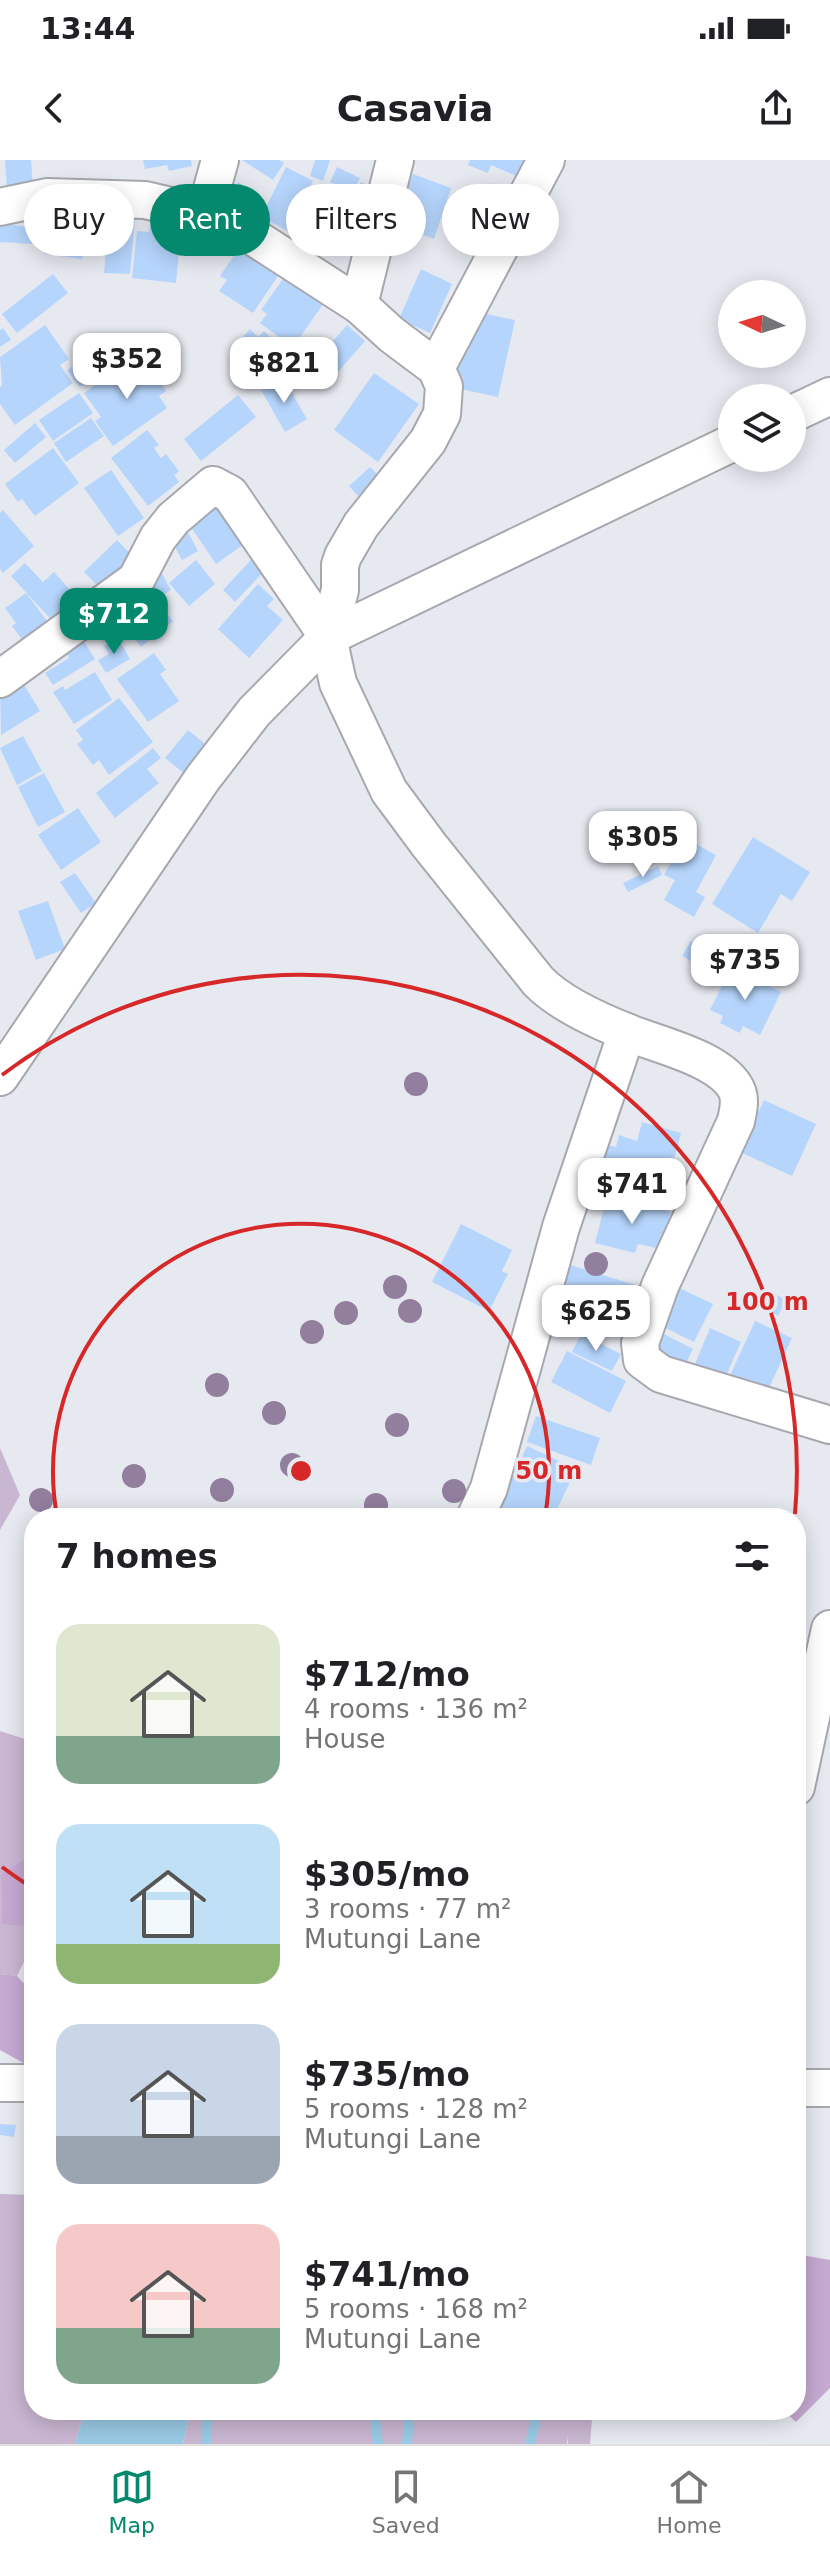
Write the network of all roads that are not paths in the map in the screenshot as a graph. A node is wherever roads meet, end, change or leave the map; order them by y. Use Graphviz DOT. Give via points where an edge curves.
graph roads {
  1 [pos="220,160"];
  2 [pos="395,160"];
  3 [pos="546,160"];
  4 [pos="213,184"];
  5 [pos="150,201"];
  6 [pos="0,207"];
  7 [pos="270,248"];
  8 [pos="359,305"];
  9 [pos="436,368"];
  10 [pos="830,396"];
  11 [pos="806,407"];
  12 [pos="718,450"];
  13 [pos="328,637"];
  14 [pos="0,679"];
  15 [pos="627,1032"];
  16 [pos="0,1077"];
  17 [pos="830,1425"];
  18 [pos="480,1508"];
  19 [pos="830,1629"];
  20 [pos="806,1741"];
  21 [pos="0,2083"];
  22 [pos="24,2083"];
  23 [pos="806,2088"];
  24 [pos="830,2088"];
  1 -- 4 [label="street"];
  2 -- 8 [label="street"];
  3 -- 9 [label="street"];
  5 -- 6 [label="street" via="47,197"];
  7 -- 8 [label="street"];
  8 -- 9 [label="street"];
  9 -- 13 [label="street" via="444,386 442,414 343,556"];
  10 -- 11 [label="street"];
  12 -- 13 [label="street"];
  13 -- 14 [label="street" via="230,494 213,485 173,519 136,580"];
  13 -- 15 [label="street" via="338,683 369,752 389,791 429,845 550,993"];
  13 -- 16 [label="street" via="254,712 203,778"];
  15 -- 17 [label="street" via="705,1062 732,1084 739,1103 736,1121 660,1286 640,1343 642,1360 661,1374"];
  15 -- 18 [label="street" via="561,1227"];
  19 -- 20 [label="street"];
  21 -- 22 [label="street"];
  23 -- 24 [label="street"];
}
